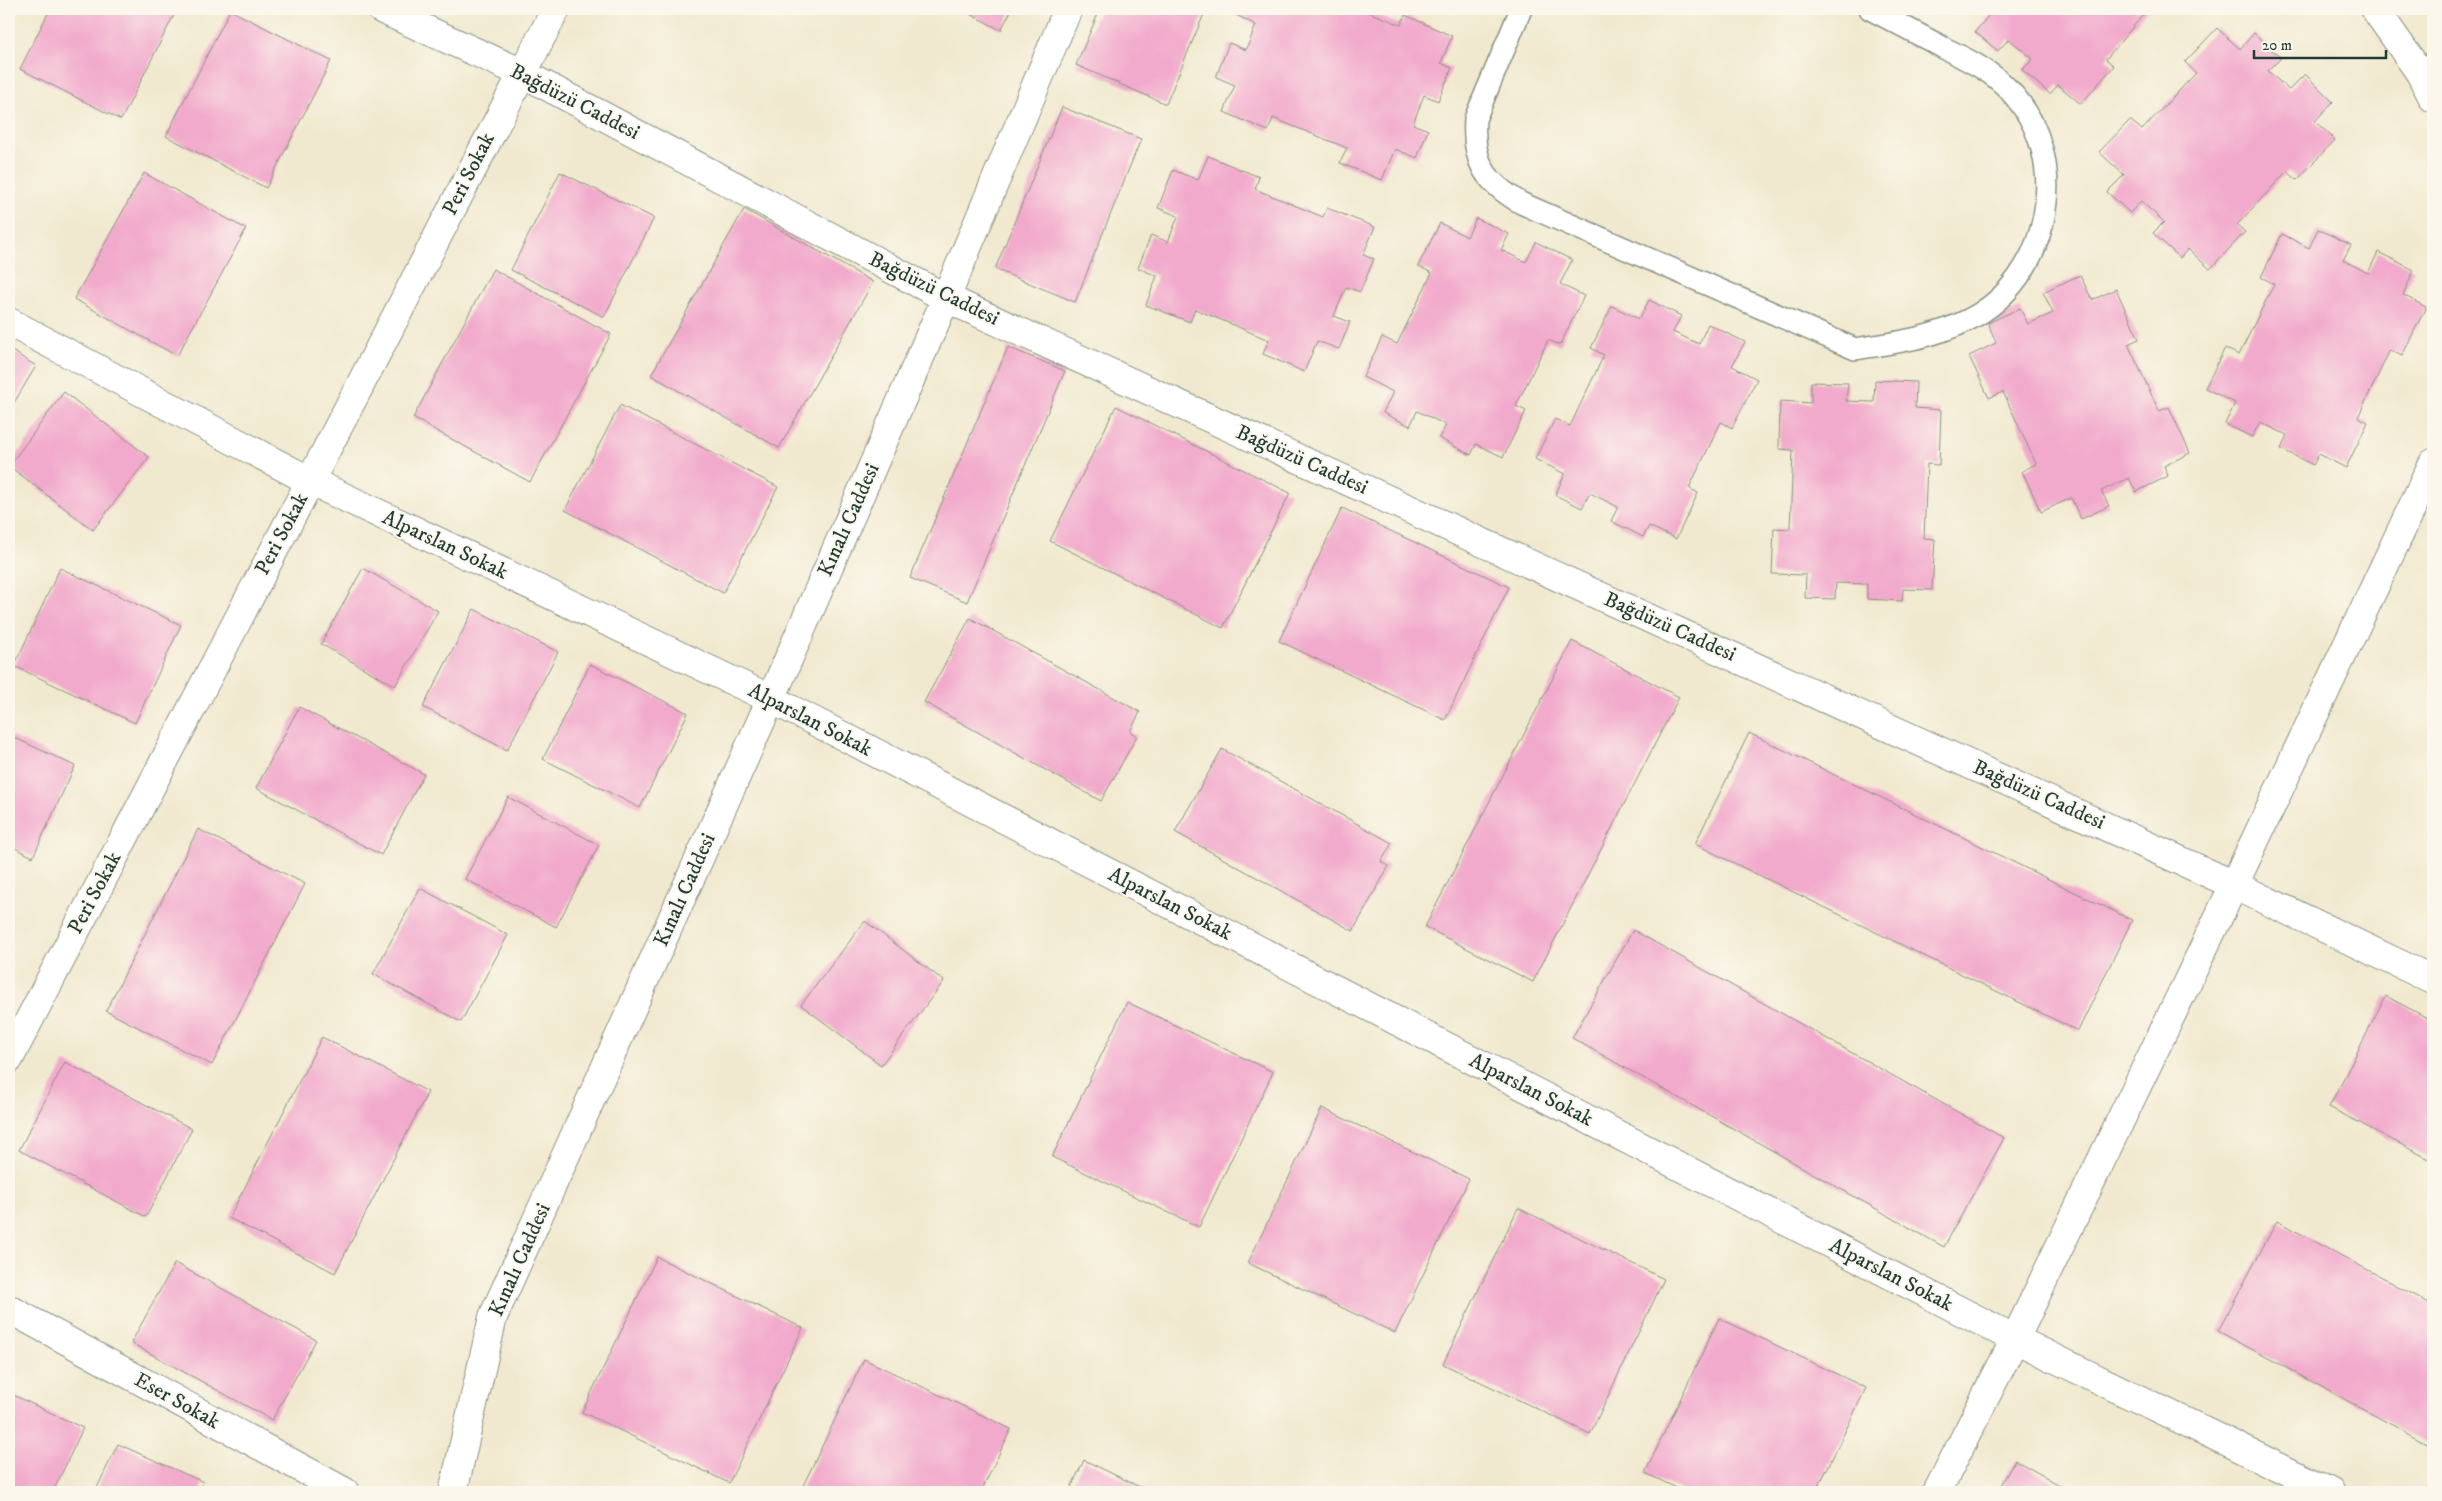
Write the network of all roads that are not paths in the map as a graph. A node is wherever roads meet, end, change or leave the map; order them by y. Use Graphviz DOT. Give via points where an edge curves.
graph roads {
  1 [pos="381,9"];
  2 [pos="556,9"];
  3 [pos="1068,9"];
  4 [pos="1521,9"];
  5 [pos="1870,9"];
  6 [pos="2375,9"];
  7 [pos="522,73"];
  8 [pos="2433,98"];
  9 [pos="946,298"];
  10 [pos="9,322"];
  11 [pos="2433,463"];
  12 [pos="310,481"];
  13 [pos="771,699"];
  14 [pos="2234,885"];
  15 [pos="2433,980"];
  16 [pos="9,1059"];
  17 [pos="9,1309"];
  18 [pos="2015,1340"];
  19 [pos="345,1492"];
  20 [pos="453,1492"];
  21 [pos="1937,1492"];
  22 [pos="2330,1492"];
  1 -- 7 [label="street, Bağdüzü Caddesi"];
  2 -- 7 [label="street, Peri Sokak"];
  3 -- 9 [label="street, Kınalı Caddesi"];
  4 -- 5 [label="lane" via="1475,119 1477,157 1486,177 1521,203 1854,349 1900,342 1944,330 1991,306 2010,288 2038,244 2048,191 2046,164 2039,138 2027,113 2011,92 1991,72"];
  6 -- 8 [label="street" via="2420,73"];
  7 -- 9 [label="street, Bağdüzü Caddesi"];
  7 -- 12 [label="street, Peri Sokak"];
  9 -- 13 [label="street, Kınalı Caddesi"];
  9 -- 14 [label="street, Bağdüzü Caddesi"];
  10 -- 12 [label="street, Alparslan Sokak"];
  11 -- 14 [label="street"];
  12 -- 13 [label="street, Alparslan Sokak"];
  12 -- 16 [label="street, Peri Sokak"];
  13 -- 18 [label="street, Alparslan Sokak"];
  13 -- 20 [label="street, Kınalı Caddesi" via="493,1317"];
  14 -- 15 [label="street, Bağdüzü Caddesi"];
  14 -- 18 [label="street"];
  17 -- 19 [label="street, Eser Sokak"];
  18 -- 21 [label="street"];
  18 -- 22 [label="street, Alparslan Sokak"];
}
